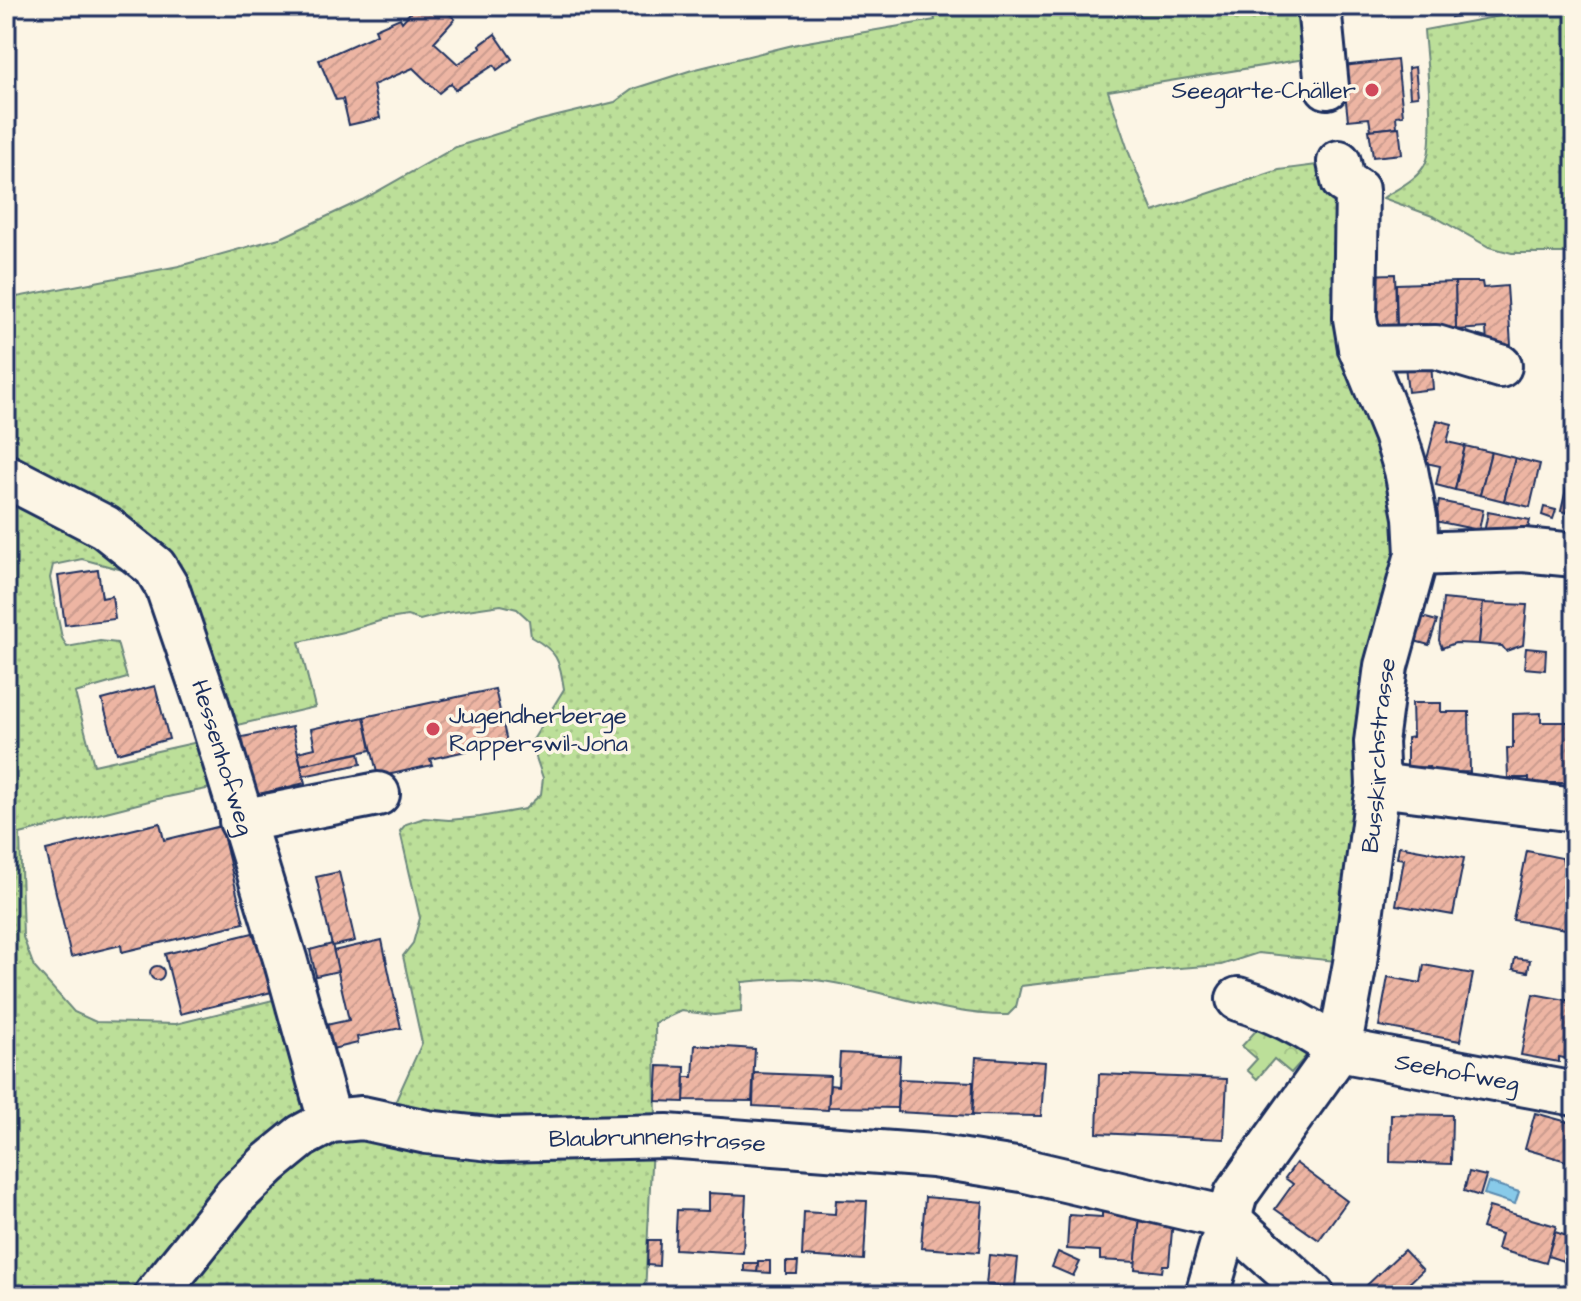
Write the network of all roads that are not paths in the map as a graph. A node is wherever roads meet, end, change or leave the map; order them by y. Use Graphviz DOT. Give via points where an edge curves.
graph roads {
  1 [pos="1319,6"];
  2 [pos="1327,87"];
  3 [pos="1339,162"];
  4 [pos="1360,348"];
  5 [pos="1500,366"];
  6 [pos="6,476"];
  7 [pos="1417,554"];
  8 [pos="1575,555"];
  9 [pos="1378,785"];
  10 [pos="378,794"];
  11 [pos="1575,810"];
  12 [pos="241,821"];
  13 [pos="1238,999"];
  14 [pos="1339,1050"];
  15 [pos="1575,1094"];
  16 [pos="330,1121"];
  17 [pos="1227,1218"];
  18 [pos="156,1295"];
  19 [pos="1207,1295"];
  20 [pos="1313,1295"];
  1 -- 2 [label="street"];
  3 -- 4 [label="street, Busskirchstrasse" via="1343,181 1357,190 1355,318"];
  4 -- 5 [label="street" via="1436,347"];
  4 -- 7 [label="street, Busskirchstrasse" via="1406,470"];
  6 -- 12 [label="street, Hessenhofweg" via="105,527 155,567 167,587 206,701"];
  7 -- 8 [label="street" via="1523,550"];
  7 -- 9 [label="street, Busskirchstrasse" via="1386,666 1376,742"];
  9 -- 11 [label="street"];
  9 -- 14 [label="street, Busskirchstrasse"];
  10 -- 12 [label="street"];
  12 -- 16 [label="street, Hessenhofweg"];
  13 -- 14 [label="street" via="1287,1018"];
  14 -- 15 [label="street, Seehofweg"];
  14 -- 17 [label="street, Busskirchstrasse" via="1247,1176"];
  16 -- 17 [label="street, Blaubrunnenstrasse" via="362,1118 500,1140 667,1136 933,1156 1022,1170"];
  16 -- 18 [label="street, Blaubrunnenstrasse" via="302,1136 236,1195"];
  17 -- 19 [label="street, Busskirchstrasse"];
  17 -- 20 [label="street"];
}
